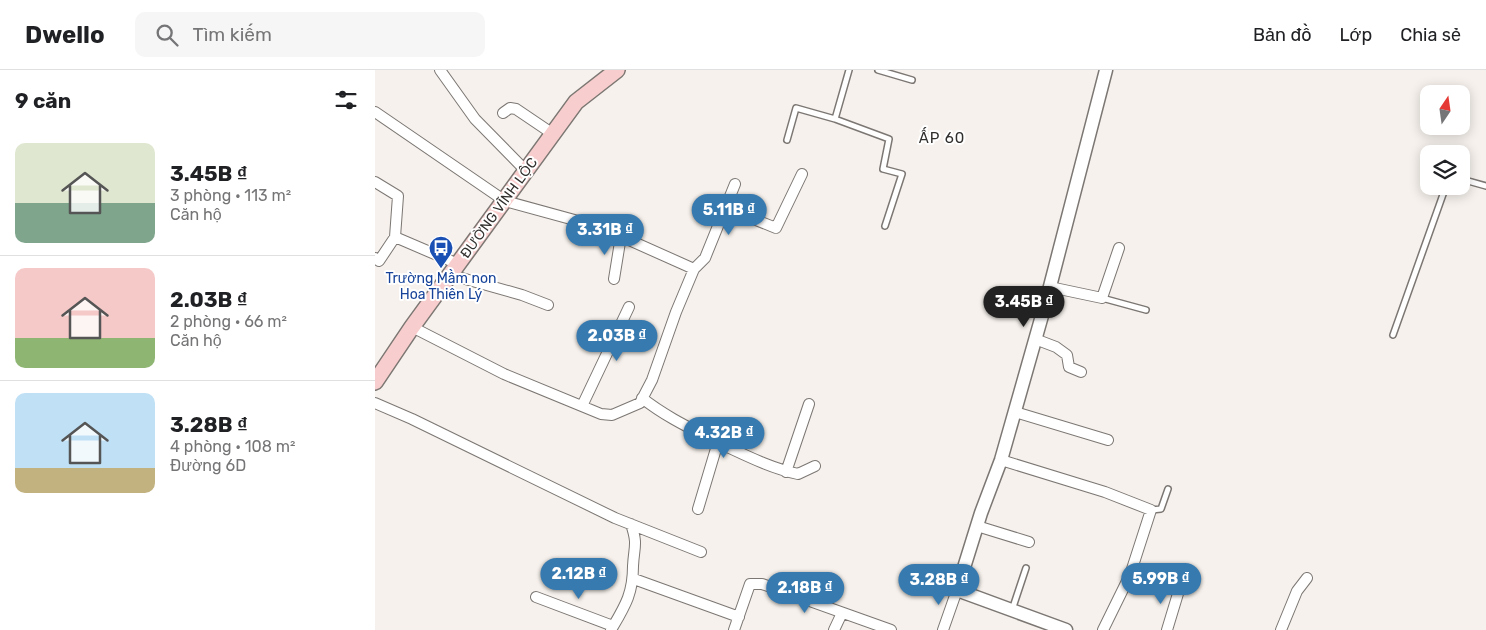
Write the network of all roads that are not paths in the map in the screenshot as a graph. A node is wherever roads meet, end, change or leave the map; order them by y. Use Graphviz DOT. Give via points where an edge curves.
graph roads {
  1 [pos="439,70"];
  2 [pos="849,70"];
  3 [pos="878,70"];
  4 [pos="1106,70"];
  5 [pos="613,71"];
  6 [pos="912,80"];
  7 [pos="375,112"];
  8 [pos="503,113"];
  9 [pos="835,119"];
  10 [pos="553,134"];
  11 [pos="787,140"];
  12 [pos="526,171"];
  13 [pos="802,174"];
  14 [pos="375,182"];
  15 [pos="1470,182"];
  16 [pos="735,184"];
  17 [pos="1486,186"];
  18 [pos="1443,195"];
  19 [pos="505,201"];
  20 [pos="726,208"];
  21 [pos="885,226"];
  22 [pos="621,236"];
  23 [pos="395,237"];
  24 [pos="1119,248"];
  25 [pos="375,258"];
  26 [pos="455,269"];
  27 [pos="694,269"];
  28 [pos="614,279"];
  29 [pos="1050,287"];
  30 [pos="1102,298"];
  31 [pos="548,305"];
  32 [pos="629,307"];
  33 [pos="1146,310"];
  34 [pos="412,327"];
  35 [pos="1393,335"];
  36 [pos="1035,339"];
  37 [pos="1081,372"];
  38 [pos="375,382"];
  39 [pos="642,398"];
  40 [pos="375,403"];
  41 [pos="809,404"];
  42 [pos="582,406"];
  43 [pos="1015,412"];
  44 [pos="1108,440"];
  45 [pos="718,442"];
  46 [pos="1001,460"];
  47 [pos="815,466"];
  48 [pos="785,472"];
  49 [pos="1168,489"];
  50 [pos="698,509"];
  51 [pos="1151,510"];
  52 [pos="631,524"];
  53 [pos="977,526"];
  54 [pos="1029,542"];
  55 [pos="701,552"];
  56 [pos="1026,568"];
  57 [pos="1307,578"];
  58 [pos="634,579"];
  59 [pos="1180,587"];
  60 [pos="957,590"];
  61 [pos="535,598"];
  62 [pos="1012,611"];
  63 [pos="842,613"];
  64 [pos="739,617"];
  65 [pos="612,628"];
  66 [pos="1052,628"];
  67 [pos="734,630"];
  68 [pos="834,630"];
  69 [pos="891,630"];
  70 [pos="943,630"];
  71 [pos="1066,630"];
  72 [pos="1103,630"];
  73 [pos="1167,630"];
  74 [pos="1281,630"];
  1 -- 12 [label="street" via="475,119"];
  2 -- 9 [label="lane"];
  3 -- 6 [label="lane"];
  4 -- 29 [label="street"];
  5 -- 10 [label="main road, ĐƯỜNG VĨNH LỘC" via="576,102"];
  7 -- 19 [label="street"];
  8 -- 10 [label="street" via="510,108 516,109"];
  9 -- 11 [label="lane" via="796,108"];
  9 -- 21 [label="lane" via="889,139 883,169 902,174"];
  10 -- 12 [label="main road, ĐƯỜNG VĨNH LỘC"];
  12 -- 19 [label="main road, ĐƯỜNG VĨNH LỘC"];
  13 -- 20 [label="street" via="776,228"];
  14 -- 23 [label="street" via="398,196"];
  15 -- 17 [label="lane"];
  16 -- 20 [label="street"];
  18 -- 35 [label="lane"];
  19 -- 22 [label="street" via="592,224"];
  19 -- 26 [label="main road, ĐƯỜNG VĨNH LỘC"];
  20 -- 27 [label="street" via="705,258"];
  22 -- 27 [label="street"];
  22 -- 28 [label="street"];
  23 -- 25 [label="street" via="379,260"];
  23 -- 26 [label="street"];
  24 -- 30 [label="street"];
  26 -- 31 [label="street"];
  26 -- 34 [label="main road, ĐƯỜNG VĨNH LỘC"];
  27 -- 39 [label="street" via="652,380"];
  29 -- 30 [label="street"];
  29 -- 36 [label="street"];
  30 -- 33 [label="lane"];
  32 -- 42 [label="street"];
  34 -- 38 [label="main road, ĐƯỜNG VĨNH LỘC"];
  34 -- 42 [label="street" via="504,374"];
  36 -- 37 [label="street" via="1056,347 1067,355 1069,367"];
  36 -- 43 [label="street"];
  39 -- 42 [label="street" via="612,415"];
  39 -- 45 [label="street" via="671,418"];
  40 -- 52 [label="street"];
  41 -- 48 [label="street"];
  43 -- 44 [label="street"];
  43 -- 46 [label="street"];
  45 -- 48 [label="street"];
  45 -- 50 [label="street"];
  46 -- 51 [label="street" via="1105,492"];
  46 -- 53 [label="street"];
  47 -- 48 [label="street" via="798,474"];
  49 -- 51 [label="lane" via="1161,509"];
  51 -- 72 [label="street" via="1130,575"];
  52 -- 55 [label="street"];
  52 -- 58 [label="street" via="636,544"];
  53 -- 54 [label="street"];
  53 -- 60 [label="street"];
  56 -- 62 [label="lane"];
  57 -- 74 [label="street" via="1297,591"];
  58 -- 64 [label="street"];
  58 -- 65 [label="street" via="630,597"];
  59 -- 73 [label="street"];
  60 -- 62 [label="street"];
  60 -- 70 [label="street"];
  61 -- 65 [label="street"];
  62 -- 66 [label="street"];
  63 -- 64 [label="street" via="762,584 750,584"];
  63 -- 68 [label="street"];
  63 -- 69 [label="street"];
  64 -- 67 [label="street"];
  66 -- 71 [label="street"];
}
